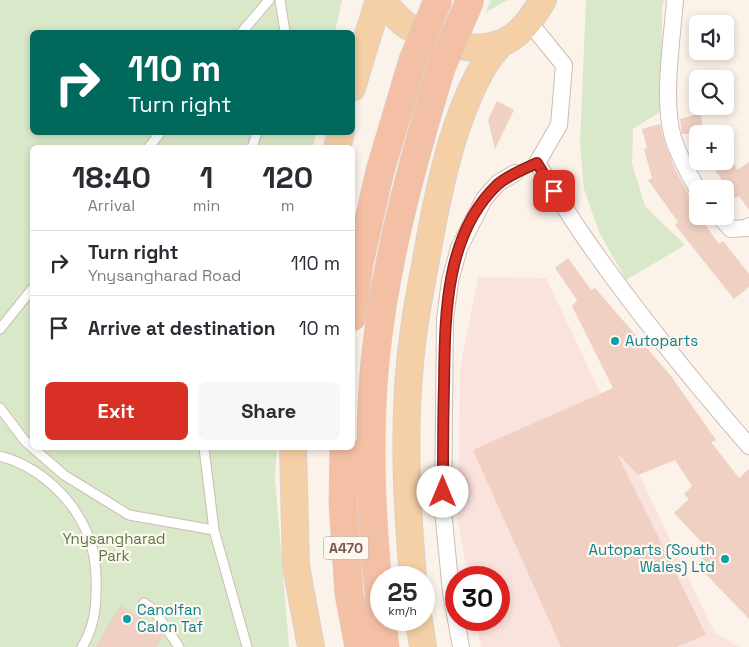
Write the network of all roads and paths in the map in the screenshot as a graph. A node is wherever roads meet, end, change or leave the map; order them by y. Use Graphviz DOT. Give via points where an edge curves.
graph roads {
  1 [pos="269,0"];
  2 [pos="280,0"];
  3 [pos="381,0"];
  4 [pos="438,0"];
  5 [pos="470,0"];
  6 [pos="543,0"];
  7 [pos="675,0"];
  8 [pos="529,22"];
  9 [pos="244,30"];
  10 [pos="285,30"];
  11 [pos="501,43"];
  12 [pos="355,78"];
  13 [pos="159,135"];
  14 [pos="150,145"];
  15 [pos="537,163"];
  16 [pos="515,173"];
  17 [pos="692,180"];
  18 [pos="728,225"];
  19 [pos="749,226"];
  20 [pos="30,292"];
  21 [pos="355,294"];
  22 [pos="0,329"];
  23 [pos="0,408"];
  24 [pos="30,445"];
  25 [pos="749,446"];
  26 [pos="35,450"];
  27 [pos="204,450"];
  28 [pos="293,450"];
  29 [pos="344,450"];
  30 [pos="0,456"];
  31 [pos="214,530"];
  32 [pos="376,566"];
  33 [pos="412,566"];
  34 [pos="144,603"];
  35 [pos="383,631"];
  36 [pos="421,631"];
  37 [pos="82,647"];
  38 [pos="178,647"];
  39 [pos="247,647"];
  40 [pos="311,647"];
  41 [pos="359,647"];
  42 [pos="385,647"];
  43 [pos="423,647"];
  44 [pos="461,647"];
  1 -- 9 [label="lane"];
  2 -- 10 [label="lane"];
  3 -- 11 [label="main road" via="406,25 434,39 460,48"];
  3 -- 12 [label="main road"];
  4 -- 21 [label="highway, bridge" via="413,60 380,171"];
  5 -- 32 [label="highway, A470, bridge" via="441,68 415,154 385,289 375,361 371,440"];
  6 -- 8 [label="main road"];
  7 -- 17 [label="street" via="667,101 673,137"];
  8 -- 11 [label="main road"];
  8 -- 15 [label="street" via="564,65 559,126"];
  11 -- 33 [label="main road" via="471,91 446,158 414,330 407,466"];
  13 -- 14 [label="lane"];
  15 -- 16 [label="lane"];
  15 -- 25 [label="street" via="632,304"];
  16 -- 44 [label="street" via="498,183 484,199 458,248 445,319 443,510 451,592"];
  18 -- 19 [label="street" via="732,229"];
  20 -- 22 [label="lane"];
  23 -- 24 [label="lane"];
  26 -- 31 [label="lane" via="64,475 129,515"];
  27 -- 31 [label="lane"];
  28 -- 40 [label="main road" via="296,566"];
  29 -- 41 [label="highway, A470" via="349,594"];
  30 -- 37 [label="lane" via="45,478 71,504 88,536 97,571 96,608"];
  31 -- 39 [label="lane"];
  34 -- 38 [label="lane" via="154,610"];
  35 -- 42 [label="highway"];
  36 -- 43 [label="main road"];
}
